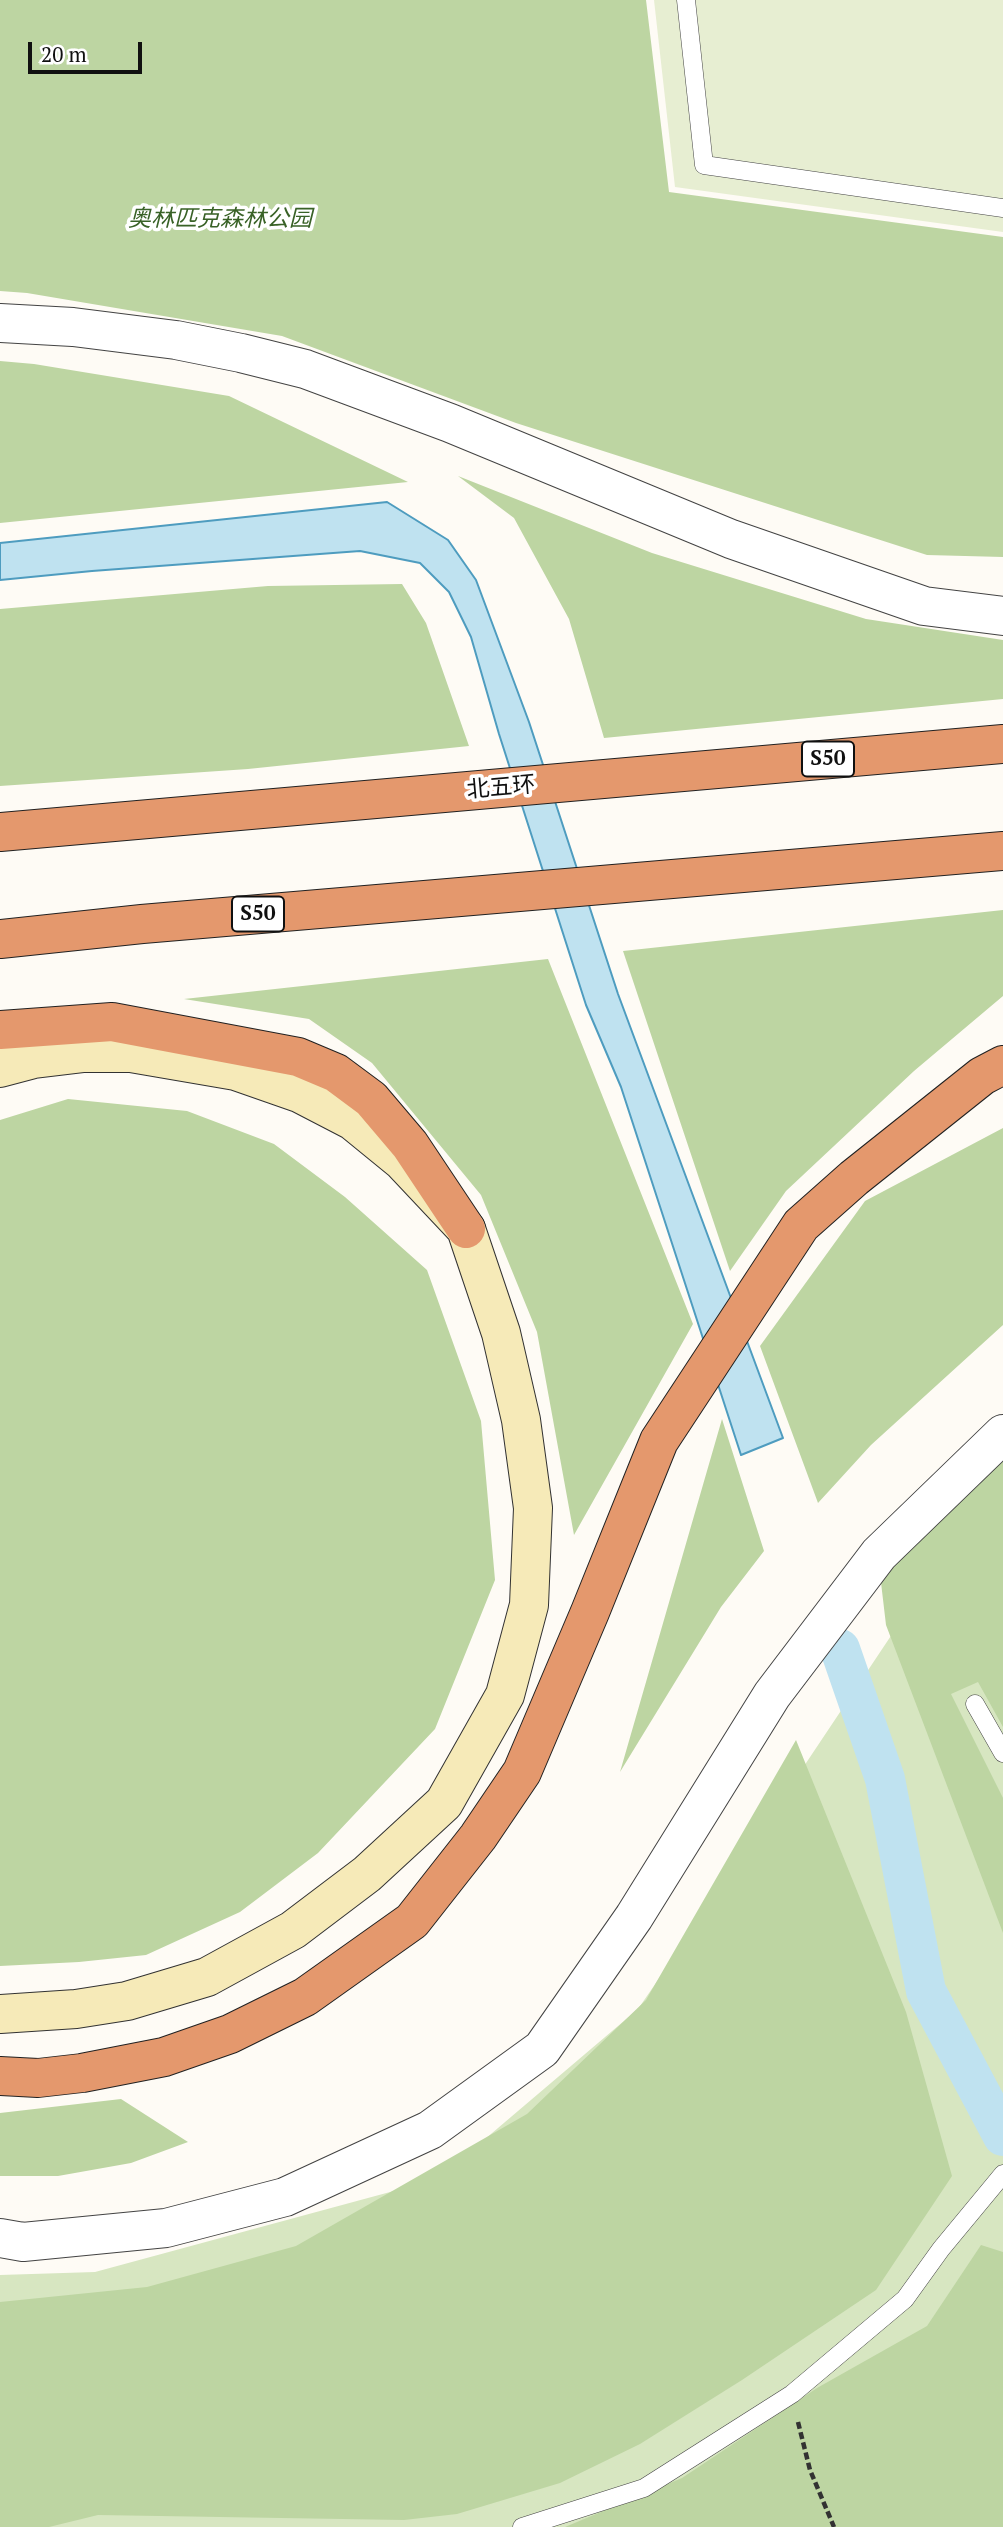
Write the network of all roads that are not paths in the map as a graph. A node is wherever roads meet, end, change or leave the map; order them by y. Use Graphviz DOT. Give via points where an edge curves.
graph roads {
  1 [pos="686,0"];
  2 [pos="1003,208"];
  3 [pos="0,323"];
  4 [pos="1003,616"];
  5 [pos="1003,744"];
  6 [pos="0,825"];
  7 [pos="57,827"];
  8 [pos="0,832"];
  9 [pos="1003,851"];
  10 [pos="0,939"];
  11 [pos="0,1030"];
  12 [pos="1003,1065"];
  13 [pos="0,1068"];
  14 [pos="466,1229"];
  15 [pos="1003,1434"];
  16 [pos="975,1704"];
  17 [pos="1003,1753"];
  18 [pos="0,2014"];
  19 [pos="0,2076"];
  20 [pos="1003,2174"];
  21 [pos="0,2238"];
  22 [pos="522,2527"];
  1 -- 2 [label="lane" via="704,165"];
  3 -- 4 [label="street" via="176,341 305,369 450,423 731,539 924,606"];
  5 -- 7 [label="highway, 北五环 / S50"];
  6 -- 7 [label="highway"];
  7 -- 8 [label="highway, 北五环 / S50"];
  9 -- 10 [label="highway, S50"];
  11 -- 14 [label="highway" via="112,1022 298,1057 336,1073 371,1099 410,1145"];
  12 -- 19 [label="highway" via="982,1076 853,1178 802,1225 659,1441 522,1772 412,1922 304,1997 230,2035 163,2057 82,2073"];
  13 -- 14 [label="main road" via="84,1052 131,1053 236,1071 299,1093 353,1121 402,1161"];
  14 -- 18 [label="main road" via="501,1333 521,1420 533,1508 529,1605 505,1695 444,1803 367,1874 293,1930 207,1977 127,2001"];
  15 -- 21 [label="street" via="879,1554 772,1695 634,1917 542,2049 430,2130 285,2197 166,2228 23,2242"];
  16 -- 17 [label="lane"];
  20 -- 22 [label="lane" via="905,2299 792,2394 645,2488"];
}
